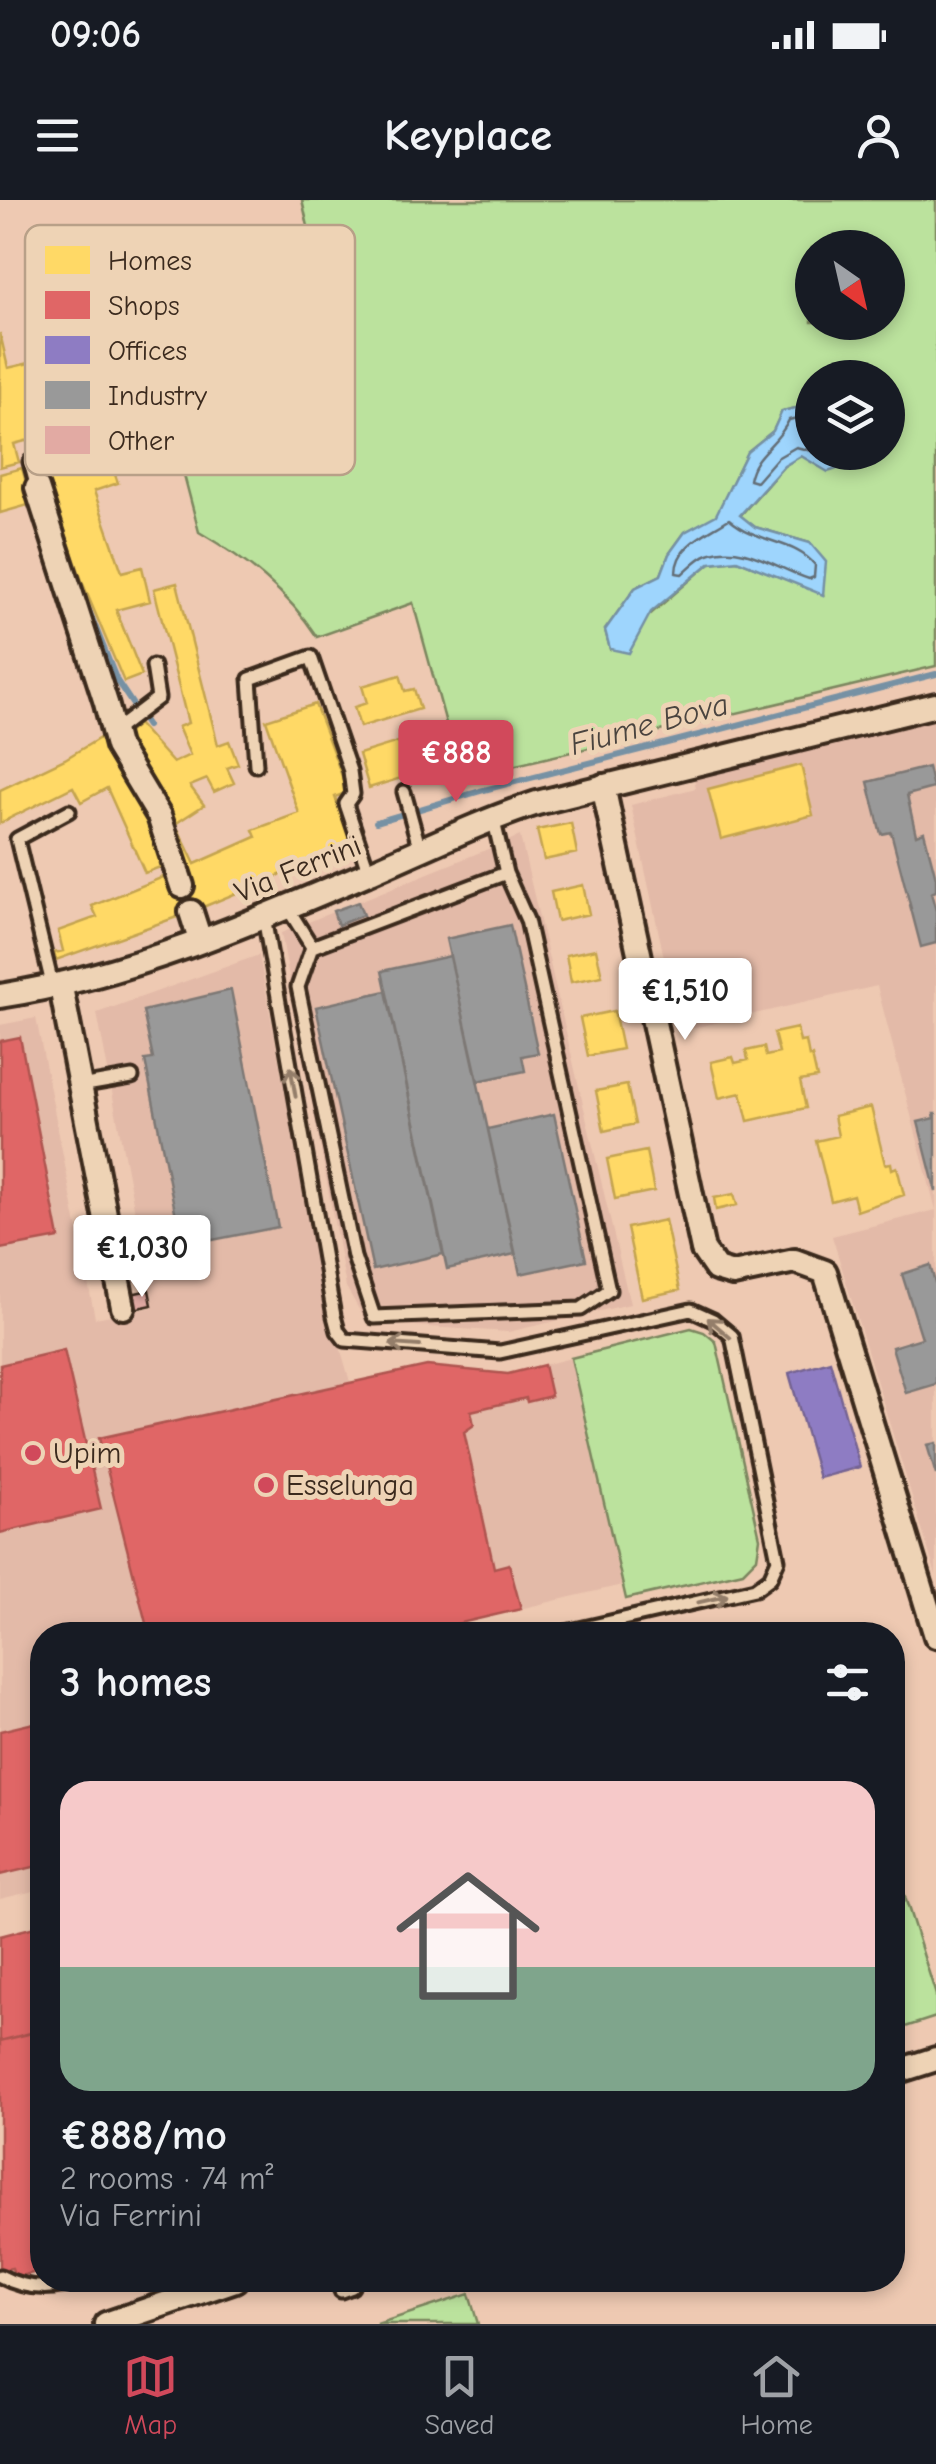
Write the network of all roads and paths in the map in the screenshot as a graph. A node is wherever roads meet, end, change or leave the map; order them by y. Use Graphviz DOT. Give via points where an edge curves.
graph roads {
  1 [pos="34,475"];
  2 [pos="37,488"];
  3 [pos="154,666"];
  4 [pos="936,704"];
  5 [pos="121,726"];
  6 [pos="256,766"];
  7 [pos="603,786"];
  8 [pos="405,797"];
  9 [pos="69,812"];
  10 [pos="492,818"];
  11 [pos="420,850"];
  12 [pos="370,873"];
  13 [pos="506,874"];
  14 [pos="182,886"];
  15 [pos="287,907"];
  16 [pos="191,912"];
  17 [pos="264,917"];
  18 [pos="200,940"];
  19 [pos="312,947"];
  20 [pos="57,987"];
  21 [pos="0,996"];
  22 [pos="132,1076"];
  23 [pos="80,1086"];
  24 [pos="178,1260"];
  25 [pos="116,1272"];
  26 [pos="122,1307"];
  27 [pos="609,1622"];
  28 [pos="936,1636"];
  29 [pos="936,2059"];
  30 [pos="905,2069"];
  31 [pos="0,2276"];
  32 [pos="30,2288"];
  33 [pos="200,2292"];
  34 [pos="106,2324"];
  1 -- 2 [label="lane"];
  2 -- 5 [label="street" via="106,703"];
  3 -- 5 [label="lane" via="158,698"];
  4 -- 7 [label="street, Via Ferrini"];
  5 -- 14 [label="street"];
  6 -- 12 [label="lane" via="250,679 311,657 350,771 353,794 346,804"];
  7 -- 10 [label="street, Via Ferrini"];
  7 -- 28 [label="street" via="703,1250 716,1269 733,1274 794,1260 824,1272"];
  8 -- 11 [label="lane"];
  9 -- 20 [label="lane" via="17,840"];
  10 -- 11 [label="street, Via Ferrini"];
  10 -- 13 [label="lane"];
  11 -- 12 [label="street, Via Ferrini"];
  12 -- 15 [label="street, Via Ferrini"];
  13 -- 19 [label="lane"];
  13 -- 19 [label="lane" via="526,920 609,1290 581,1308 374,1318 354,1258 298,988"];
  15 -- 17 [label="street, Via Ferrini"];
  15 -- 19 [label="lane"];
  16 -- 18 [label="street"];
  17 -- 18 [label="street, Via Ferrini"];
  27 -- 17 [label="lane, one-way" via="755,1589 778,1560 732,1336 691,1310 500,1352 346,1340 334,1316"];
  18 -- 20 [label="street, Via Ferrini"];
  20 -- 21 [label="street, Via Ferrini"];
  20 -- 23 [label="street"];
  22 -- 23 [label="lane"];
  23 -- 25 [label="street"];
  24 -- 25 [label="lane"];
  25 -- 26 [label="street"];
  29 -- 30 [label="street"];
  31 -- 32 [label="lane"];
  33 -- 34 [label="street"];
}
